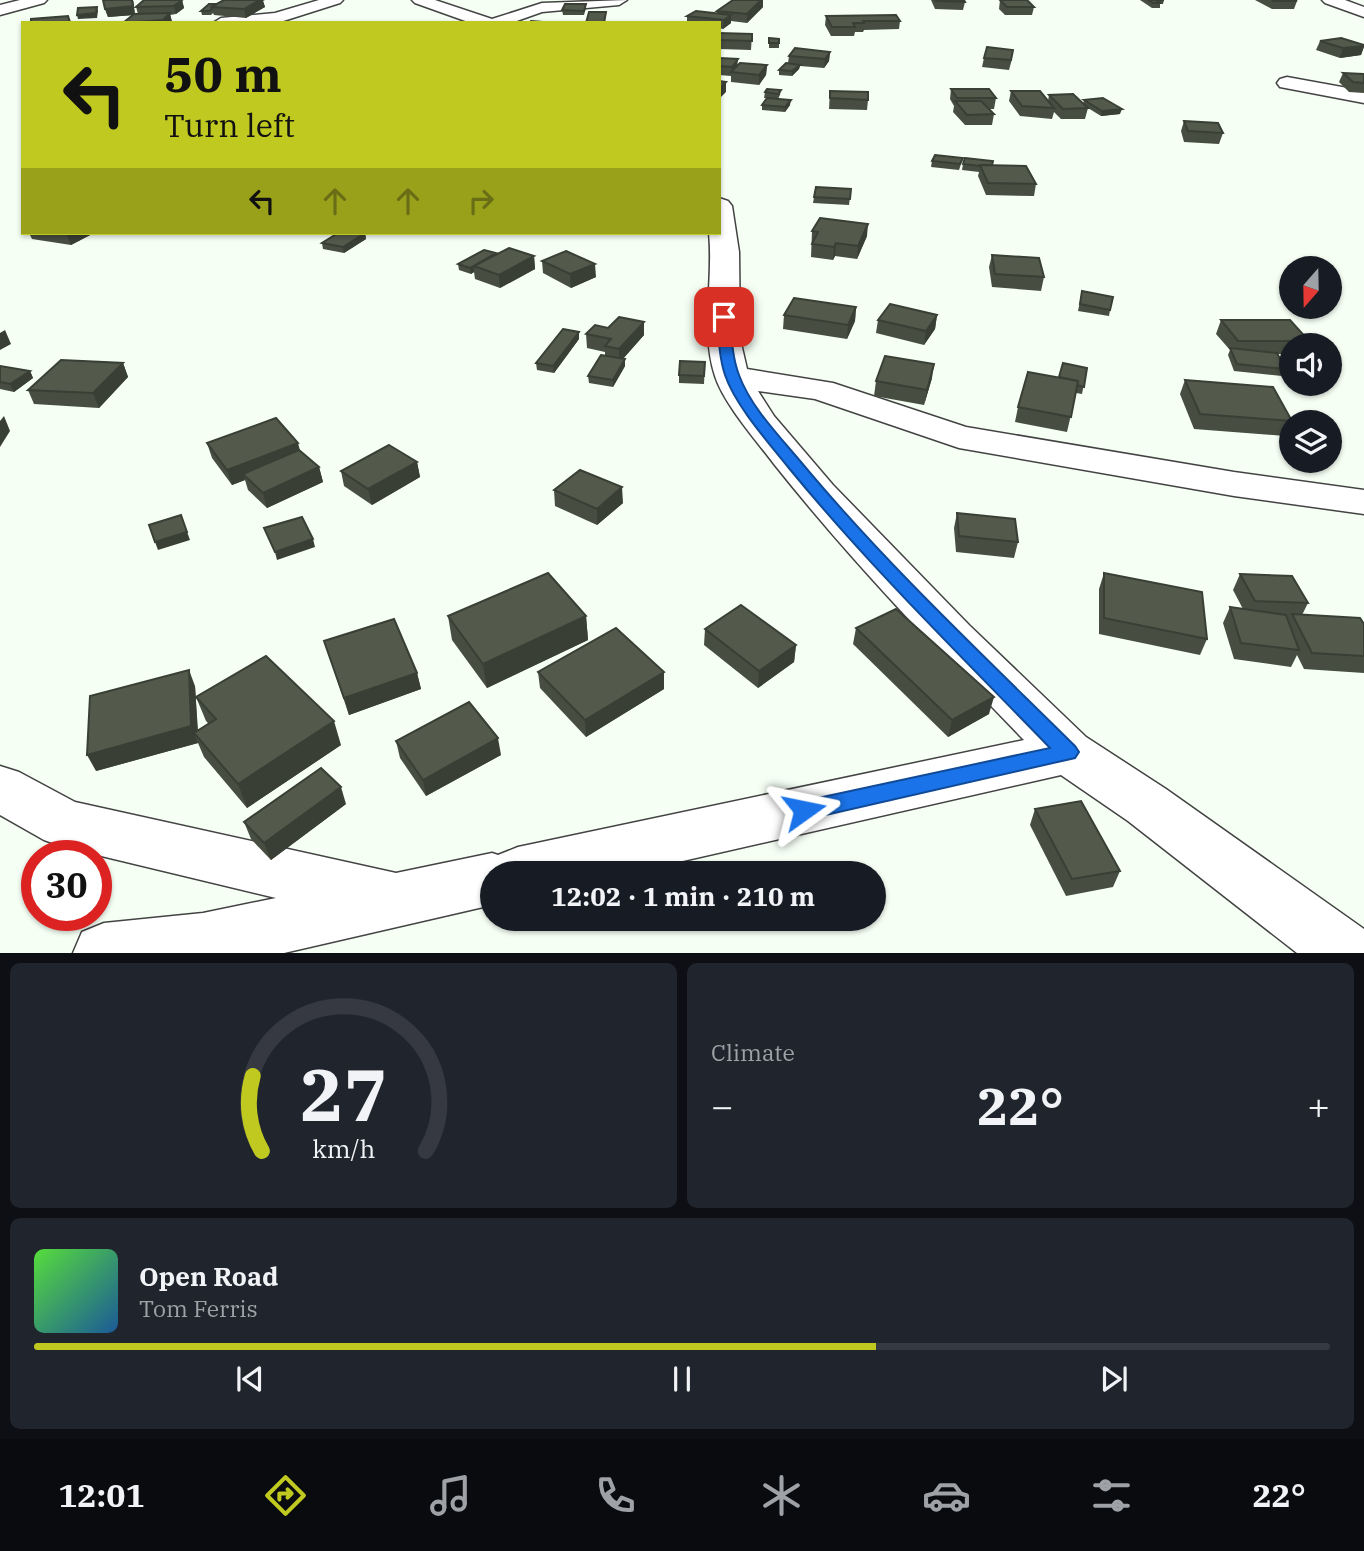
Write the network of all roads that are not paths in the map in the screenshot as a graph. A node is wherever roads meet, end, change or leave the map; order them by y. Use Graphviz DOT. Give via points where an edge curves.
graph roads {
  1 [pos="39,0"];
  2 [pos="335,0"];
  3 [pos="419,0"];
  4 [pos="620,0"];
  5 [pos="1330,0"];
  6 [pos="0,10"];
  7 [pos="1364,12"];
  8 [pos="242,21"];
  9 [pos="482,21"];
  10 [pos="501,21"];
  11 [pos="1287,83"];
  12 [pos="1364,97"];
  13 [pos="721,221"];
  14 [pos="732,377"];
  15 [pos="1364,502"];
  16 [pos="1068,752"];
  17 [pos="0,788"];
  18 [pos="573,861"];
  19 [pos="480,882"];
  20 [pos="397,900"];
  21 [pos="298,936"];
  22 [pos="104,953"];
  23 [pos="1346,953"];
  1 -- 6 [label="street"];
  2 -- 8 [label="street" via="276,18"];
  3 -- 9 [label="street"];
  4 -- 10 [label="street" via="544,5"];
  5 -- 7 [label="street"];
  11 -- 12 [label="street"];
  13 -- 14 [label="street" via="724,339"];
  14 -- 15 [label="street" via="821,390 959,438"];
  14 -- 16 [label="street" via="760,422 819,494"];
  16 -- 18 [label="street"];
  16 -- 23 [label="street"];
  17 -- 20 [label="street" via="64,823"];
  19 -- 20 [label="street"];
  20 -- 21 [label="street"];
  21 -- 22 [label="street"];
}
